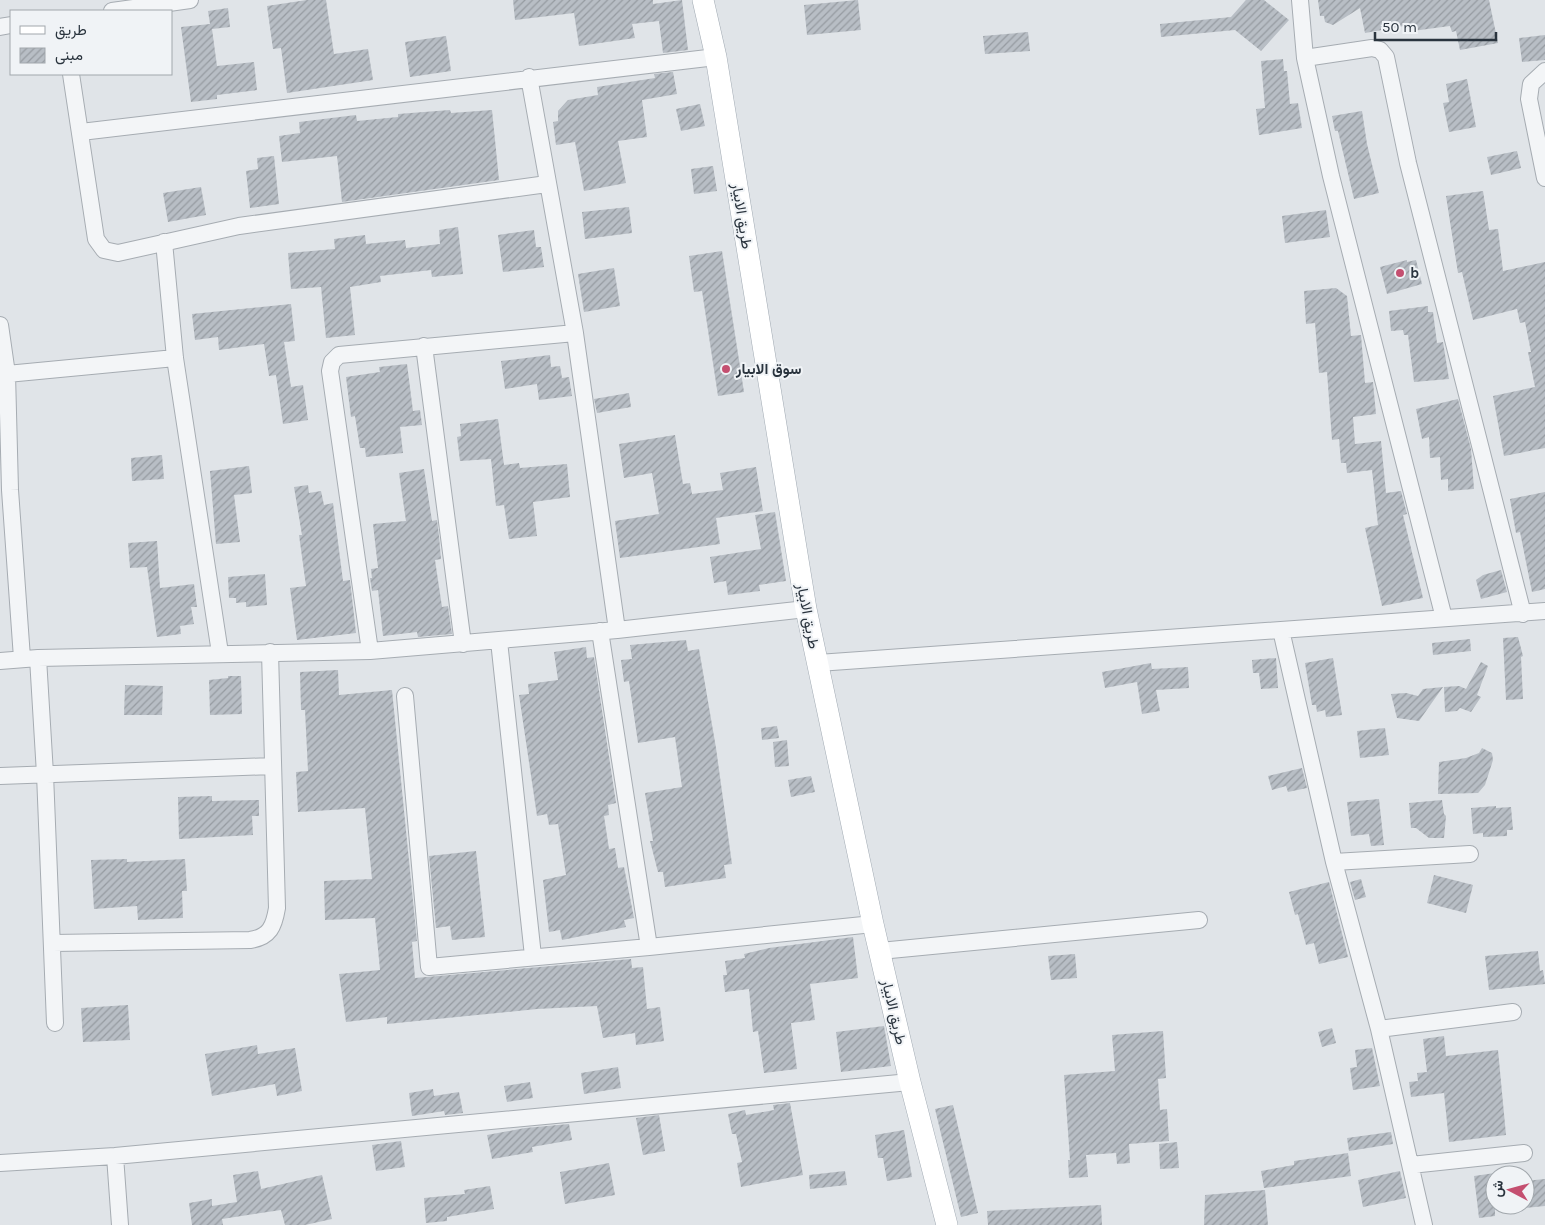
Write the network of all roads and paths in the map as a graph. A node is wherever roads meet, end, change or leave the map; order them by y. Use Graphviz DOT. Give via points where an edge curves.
graph roads {
  1 [pos="190,0"];
  2 [pos="703,0"];
  3 [pos="1300,0"];
  4 [pos="119,10"];
  5 [pos="716,56"];
  6 [pos="1305,58"];
  7 [pos="1545,71"];
  8 [pos="71,75"];
  9 [pos="529,77"];
  10 [pos="81,132"];
  11 [pos="1545,178"];
  12 [pos="547,184"];
  13 [pos="164,242"];
  14 [pos="0,325"];
  15 [pos="576,333"];
  16 [pos="424,346"];
  17 [pos="176,358"];
  18 [pos="7,374"];
  19 [pos="5,490"];
  20 [pos="806,609"];
  21 [pos="1545,611"];
  22 [pos="1523,614"];
  23 [pos="1444,618"];
  24 [pos="1281,630"];
  25 [pos="609,631"];
  26 [pos="499,641"];
  27 [pos="463,644"];
  28 [pos="370,651"];
  29 [pos="270,652"];
  30 [pos="220,653"];
  31 [pos="30,658"];
  32 [pos="0,660"];
  33 [pos="818,663"];
  34 [pos="406,696"];
  35 [pos="272,766"];
  36 [pos="45,774"];
  37 [pos="0,776"];
  38 [pos="1470,854"];
  39 [pos="1334,862"];
  40 [pos="1199,920"];
  41 [pos="873,924"];
  42 [pos="53,943"];
  43 [pos="649,947"];
  44 [pos="880,951"];
  45 [pos="533,956"];
  46 [pos="1513,1012"];
  47 [pos="55,1023"];
  48 [pos="1379,1029"];
  49 [pos="910,1082"];
  50 [pos="1524,1153"];
  51 [pos="116,1156"];
  52 [pos="0,1163"];
  53 [pos="1410,1164"];
  54 [pos="120,1225"];
  55 [pos="947,1225"];
  56 [pos="1424,1225"];
  1 -- 4 [label="street"];
  2 -- 5 [label="main road, طريق الابيار"];
  3 -- 6 [label="street"];
  5 -- 9 [label="street"];
  5 -- 20 [label="main road, طريق الابيار"];
  6 -- 22 [label="street" via="1372,48 1380,50 1386,58 1408,163"];
  6 -- 23 [label="street" via="1331,176"];
  7 -- 11 [label="street" via="1531,84 1529,99"];
  8 -- 10 [label="street"];
  9 -- 10 [label="street"];
  9 -- 12 [label="street"];
  10 -- 13 [label="street" via="96,239 104,250 118,253"];
  12 -- 13 [label="street" via="239,226"];
  12 -- 15 [label="street"];
  13 -- 17 [label="street"];
  14 -- 18 [label="street"];
  15 -- 16 [label="street"];
  15 -- 25 [label="street"];
  16 -- 27 [label="street"];
  16 -- 28 [label="street" via="339,354 330,371"];
  17 -- 18 [label="street"];
  17 -- 30 [label="street"];
  18 -- 19 [label="street"];
  19 -- 31 [label="street"];
  20 -- 25 [label="street"];
  20 -- 33 [label="main road, طريق الابيار"];
  21 -- 22 [label="street"];
  22 -- 23 [label="street"];
  23 -- 24 [label="street"];
  24 -- 33 [label="street"];
  24 -- 39 [label="street"];
  25 -- 26 [label="street"];
  25 -- 43 [label="street"];
  26 -- 27 [label="street"];
  26 -- 45 [label="street"];
  27 -- 28 [label="street"];
  28 -- 29 [label="street"];
  29 -- 30 [label="street"];
  29 -- 35 [label="street"];
  30 -- 31 [label="street"];
  31 -- 32 [label="street"];
  31 -- 36 [label="street"];
  33 -- 41 [label="main road, طريق الابيار"];
  34 -- 45 [label="street" via="429,967"];
  35 -- 36 [label="street"];
  35 -- 42 [label="street" via="277,908 269,933 250,940"];
  36 -- 37 [label="street"];
  36 -- 42 [label="street"];
  38 -- 39 [label="street"];
  39 -- 48 [label="street"];
  40 -- 44 [label="street"];
  41 -- 43 [label="street"];
  41 -- 44 [label="main road, طريق الابيار"];
  42 -- 47 [label="street"];
  43 -- 45 [label="street"];
  44 -- 49 [label="main road, طريق الابيار"];
  46 -- 48 [label="street"];
  48 -- 53 [label="street"];
  49 -- 51 [label="street"];
  49 -- 55 [label="main road, طريق الابيار"];
  50 -- 53 [label="street"];
  51 -- 52 [label="street"];
  51 -- 54 [label="street"];
  53 -- 56 [label="street"];
}
